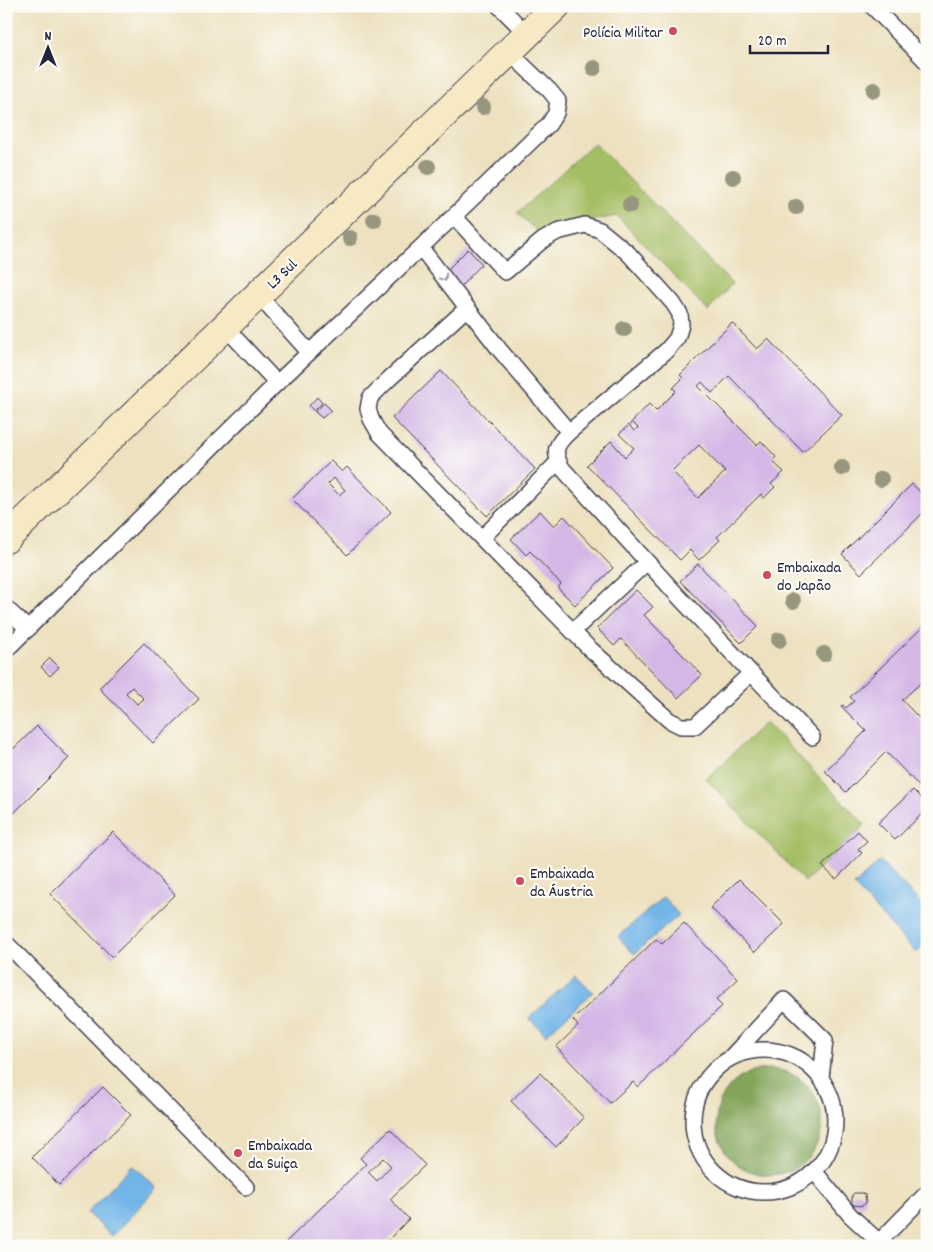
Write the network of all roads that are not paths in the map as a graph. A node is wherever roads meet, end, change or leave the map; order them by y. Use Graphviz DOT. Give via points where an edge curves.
graph roads {
  1 [pos="499,6"];
  2 [pos="556,6"];
  3 [pos="872,6"];
  4 [pos="518,43"];
  5 [pos="927,62"];
  6 [pos="454,216"];
  7 [pos="421,248"];
  8 [pos="258,295"];
  9 [pos="466,309"];
  10 [pos="225,327"];
  11 [pos="309,352"];
  12 [pos="277,383"];
  13 [pos="568,432"];
  14 [pos="558,462"];
  15 [pos="482,538"];
  16 [pos="6,539"];
  17 [pos="647,562"];
  18 [pos="6,608"];
  19 [pos="28,629"];
  20 [pos="573,631"];
  21 [pos="6,650"];
  22 [pos="751,673"];
  23 [pos="812,737"];
  24 [pos="6,943"];
  25 [pos="728,1060"];
  26 [pos="821,1078"];
  27 [pos="814,1172"];
  28 [pos="246,1187"];
  29 [pos="927,1193"];
  30 [pos="877,1244"];
  1 -- 4 [label="lane"];
  2 -- 4 [label="street, L3 Sul"];
  3 -- 5 [label="lane"];
  4 -- 6 [label="lane" via="558,101 556,113 549,124"];
  4 -- 8 [label="street, L3 Sul"];
  6 -- 7 [label="lane"];
  6 -- 13 [label="lane" via="505,272 557,232 585,225 600,230 628,253 680,314 677,338 666,351"];
  7 -- 9 [label="lane, one-way"];
  7 -- 11 [label="lane"];
  8 -- 10 [label="street, L3 Sul"];
  8 -- 11 [label="lane"];
  9 -- 13 [label="lane"];
  9 -- 15 [label="lane" via="370,398 368,409 379,433"];
  10 -- 12 [label="lane"];
  10 -- 16 [label="street, L3 Sul"];
  11 -- 12 [label="lane"];
  12 -- 19 [label="lane"];
  13 -- 14 [label="lane" via="556,448"];
  14 -- 15 [label="lane"];
  14 -- 17 [label="lane"];
  15 -- 20 [label="lane"];
  17 -- 20 [label="lane"];
  17 -- 22 [label="lane"];
  18 -- 19 [label="lane"];
  19 -- 21 [label="lane"];
  20 -- 22 [label="lane" via="669,720 681,726 695,726"];
  22 -- 23 [label="lane"];
  24 -- 28 [label="lane"];
  25 -- 26 [label="lane" via="744,1053 778,1051 809,1065"];
  25 -- 26 [label="lane" via="784,1000 825,1040"];
  25 -- 27 [label="lane" via="714,1070 696,1099 694,1132 708,1164 719,1176 750,1190 784,1189"];
  26 -- 27 [label="lane" via="830,1092 835,1126 832,1142"];
  27 -- 30 [label="lane"];
  29 -- 30 [label="lane"];
}
